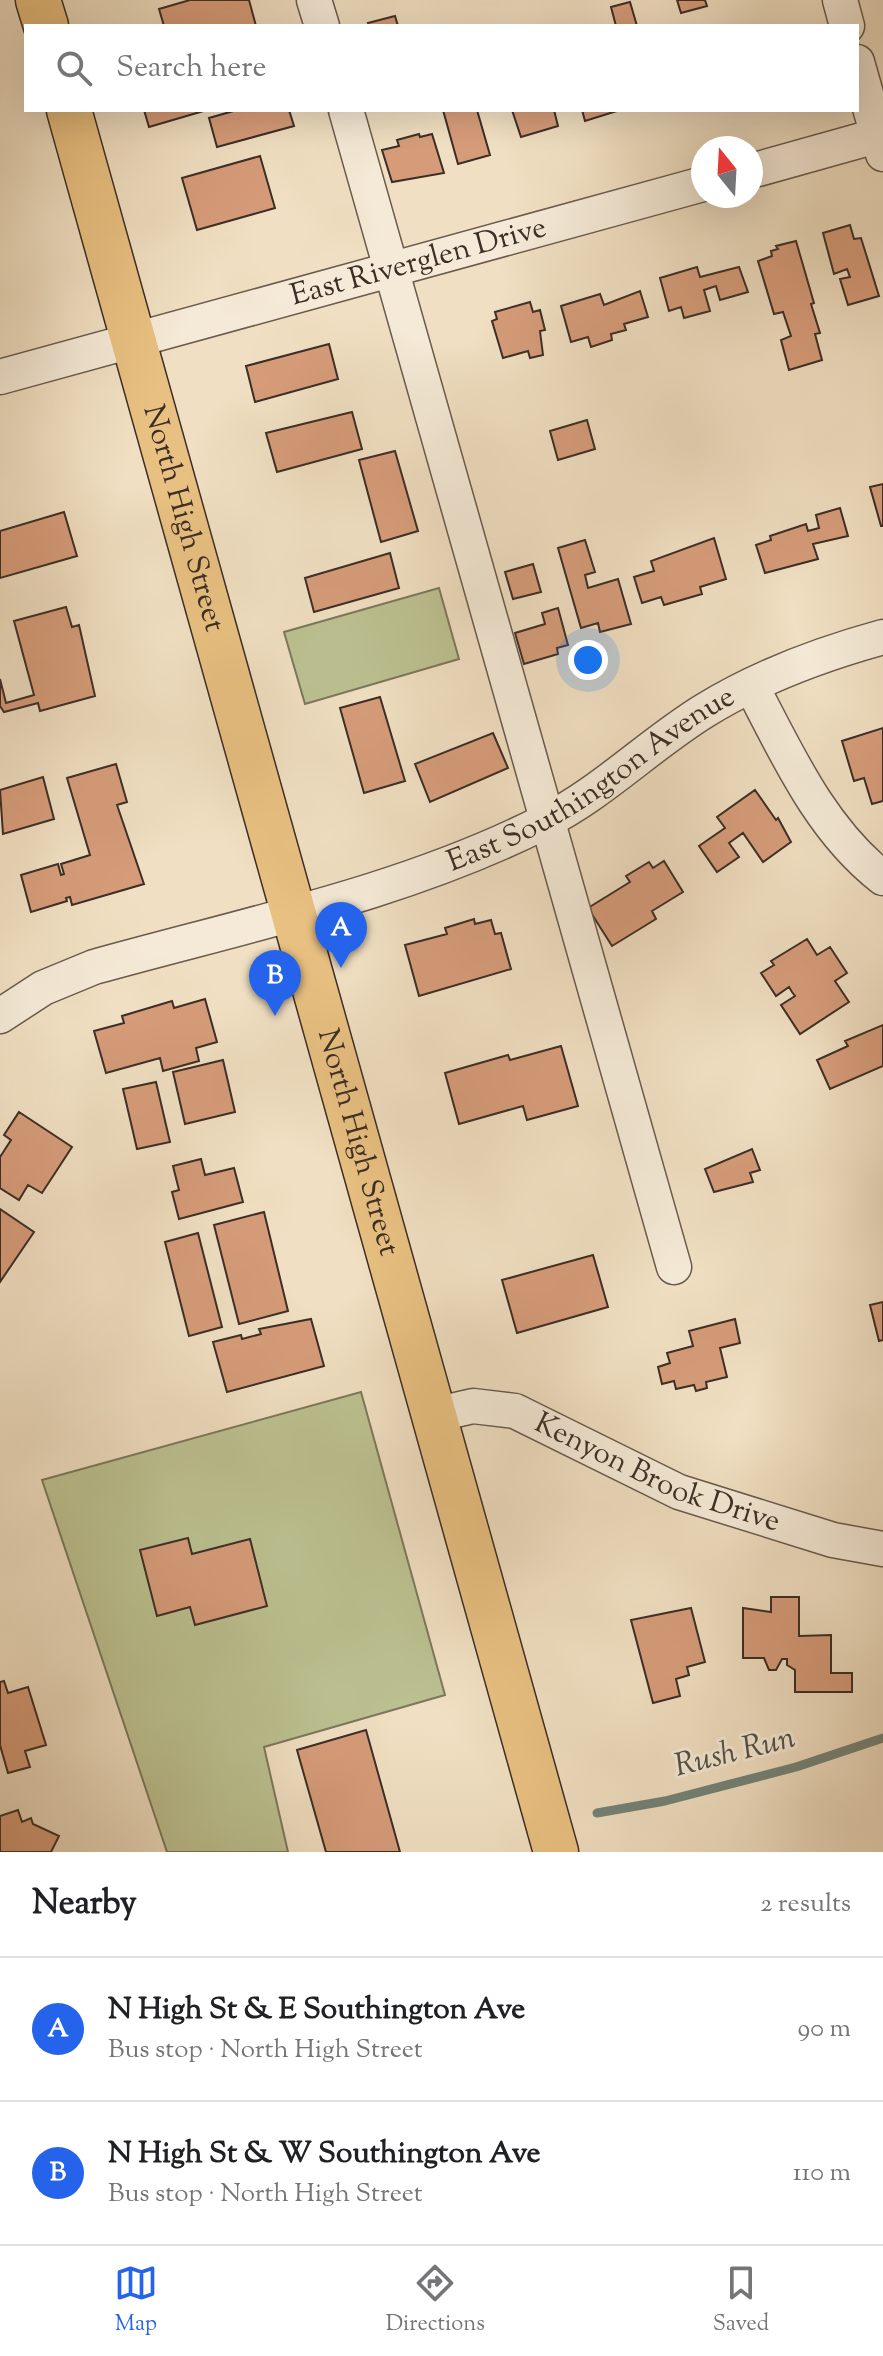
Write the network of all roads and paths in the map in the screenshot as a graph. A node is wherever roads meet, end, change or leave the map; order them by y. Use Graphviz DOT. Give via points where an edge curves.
graph roads {
  1 [pos="38,0"];
  2 [pos="314,0"];
  3 [pos="840,0"];
  4 [pos="45,24"];
  5 [pos="321,24"];
  6 [pos="846,24"];
  7 [pos="859,69"];
  8 [pos="70,112"];
  9 [pos="347,112"];
  10 [pos="881,141"];
  11 [pos="763,168"];
  12 [pos="691,187"];
  13 [pos="391,270"];
  14 [pos="133,340"];
  15 [pos="0,377"];
  16 [pos="883,637"];
  17 [pos="752,687"];
  18 [pos="547,821"];
  19 [pos="883,878"];
  20 [pos="293,911"];
  21 [pos="0,1016"];
  22 [pos="674,1267"];
  23 [pos="434,1415"];
  24 [pos="883,1530"];
  25 [pos="833,1540"];
  26 [pos="883,1549"];
  27 [pos="556,1852"];
  1 -- 4 [label="main road"];
  2 -- 5 [label="street"];
  3 -- 6 [label="street"];
  7 -- 10 [label="street"];
  8 -- 14 [label="main road, North High Street"];
  9 -- 13 [label="street"];
  10 -- 11 [label="street"];
  12 -- 13 [label="street, East Riverglen Drive"];
  13 -- 14 [label="street, East Riverglen Drive"];
  13 -- 18 [label="street"];
  14 -- 15 [label="street, East Riverglen Drive"];
  14 -- 20 [label="main road, North High Street"];
  16 -- 17 [label="street, East Southington Avenue" via="803,661"];
  17 -- 18 [label="street, East Southington Avenue" via="704,710"];
  17 -- 19 [label="street" via="803,786 868,867"];
  18 -- 20 [label="street, East Southington Avenue" via="458,862"];
  18 -- 22 [label="street"];
  20 -- 21 [label="street, East Southington Avenue" via="94,967 43,988"];
  20 -- 23 [label="main road, North High Street"];
  23 -- 25 [label="street, Kenyon Brook Drive" via="473,1406 515,1411 679,1492"];
  23 -- 27 [label="main road, North High Street"];
  24 -- 25 [label="street"];
  25 -- 26 [label="street, Kenyon Brook Drive"];
}
